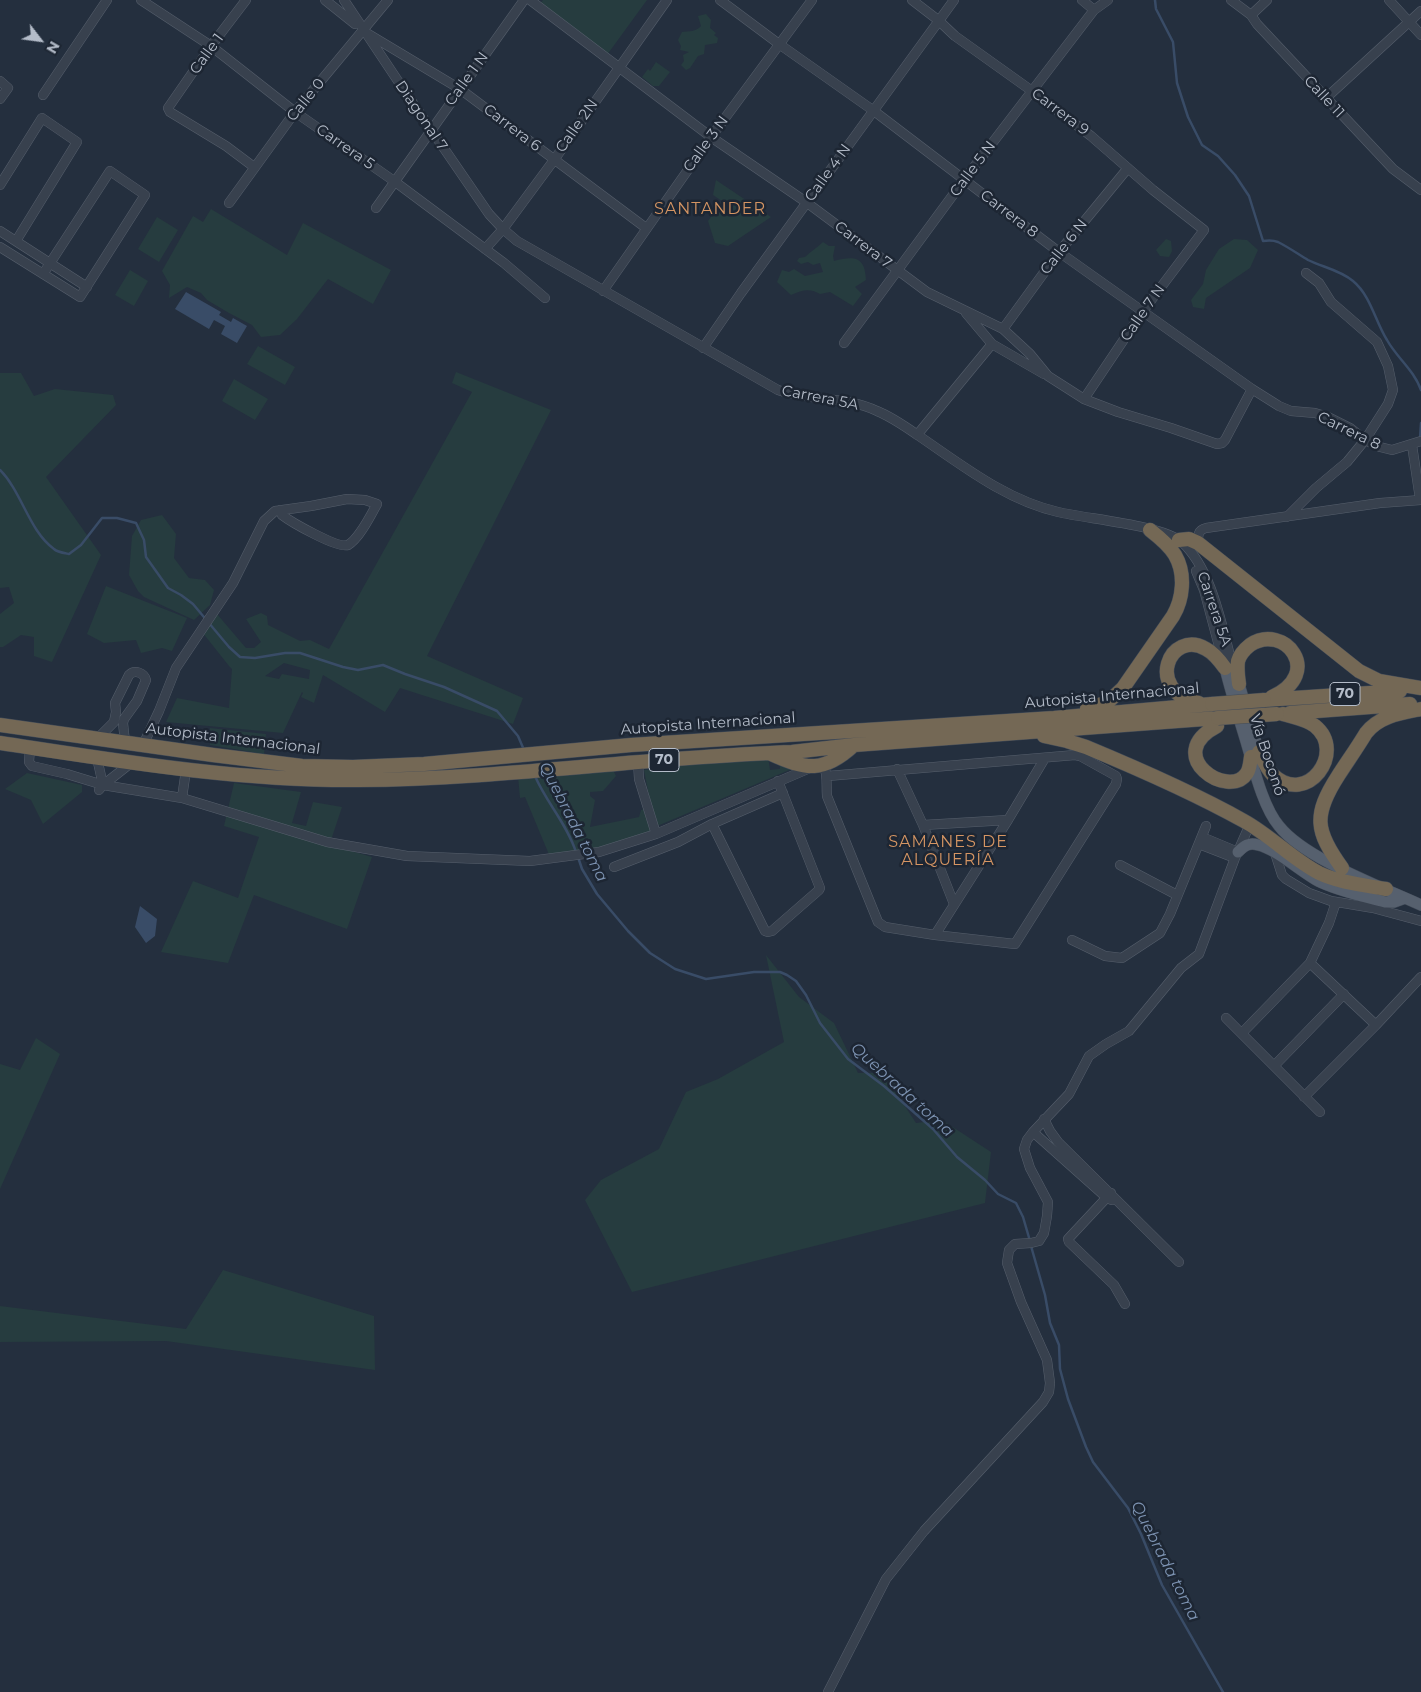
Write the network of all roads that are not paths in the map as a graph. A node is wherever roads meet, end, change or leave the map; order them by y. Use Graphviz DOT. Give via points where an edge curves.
graph roads {
  1 [pos="107,0"];
  2 [pos="141,0"];
  3 [pos="246,0"];
  4 [pos="325,0"];
  5 [pos="344,0"];
  6 [pos="388,0"];
  7 [pos="524,0"];
  8 [pos="530,0"];
  9 [pos="667,0"];
  10 [pos="720,0"];
  11 [pos="812,0"];
  12 [pos="912,0"];
  13 [pos="954,0"];
  14 [pos="1082,0"];
  15 [pos="1108,0"];
  16 [pos="1231,0"];
  17 [pos="1267,0"];
  18 [pos="1390,0"];
  19 [pos="1254,8"];
  20 [pos="1094,10"];
  21 [pos="1421,11"];
  22 [pos="938,20"];
  23 [pos="1409,22"];
  24 [pos="363,31"];
  25 [pos="1421,35"];
  26 [pos="779,44"];
  27 [pos="212,46"];
  28 [pos="618,68"];
  29 [pos="0,82"];
  30 [pos="460,89"];
  31 [pos="1032,91"];
  32 [pos="42,95"];
  33 [pos="1326,98"];
  34 [pos="0,100"];
  35 [pos="874,110"];
  36 [pos="295,112"];
  37 [pos="430,129"];
  38 [pos="711,137"];
  39 [pos="554,160"];
  40 [pos="254,167"];
  41 [pos="1128,168"];
  42 [pos="964,180"];
  43 [pos="394,181"];
  44 [pos="0,185"];
  45 [pos="1421,190"];
  46 [pos="806,202"];
  47 [pos="229,203"];
  48 [pos="376,208"];
  49 [pos="646,228"];
  50 [pos="0,230"];
  51 [pos="503,230"];
  52 [pos="1204,230"];
  53 [pos="16,240"];
  54 [pos="0,247"];
  55 [pos="486,249"];
  56 [pos="1059,252"];
  57 [pos="50,263"];
  58 [pos="898,272"];
  59 [pos="1306,273"];
  60 [pos="43,274"];
  61 [pos="87,287"];
  62 [pos="603,290"];
  63 [pos="545,298"];
  64 [pos="964,311"];
  65 [pos="1143,311"];
  66 [pos="1003,328"];
  67 [pos="844,343"];
  68 [pos="992,344"];
  69 [pos="703,348"];
  70 [pos="1048,376"];
  71 [pos="1252,389"];
  72 [pos="1084,399"];
  73 [pos="917,435"];
  74 [pos="1365,440"];
  75 [pos="1417,443"];
  76 [pos="1421,499"];
  77 [pos="280,510"];
  78 [pos="1287,516"];
  79 [pos="1150,530"];
  80 [pos="1179,540"];
  81 [pos="1198,543"];
  82 [pos="1225,668"];
  83 [pos="1239,684"];
  84 [pos="1421,689"];
  85 [pos="1266,699"];
  86 [pos="1210,704"];
  87 [pos="1421,704"];
  88 [pos="1421,709"];
  89 [pos="116,712"];
  90 [pos="1280,714"];
  91 [pos="127,715"];
  92 [pos="1054,718"];
  93 [pos="1218,722"];
  94 [pos="0,725"];
  95 [pos="1021,733"];
  96 [pos="98,738"];
  97 [pos="125,742"];
  98 [pos="0,743"];
  99 [pos="143,745"];
  100 [pos="854,745"];
  101 [pos="30,748"];
  102 [pos="768,753"];
  103 [pos="1255,755"];
  104 [pos="97,758"];
  105 [pos="1046,758"];
  106 [pos="638,762"];
  107 [pos="131,763"];
  108 [pos="821,769"];
  109 [pos="897,769"];
  110 [pos="186,770"];
  111 [pos="778,782"];
  112 [pos="101,787"];
  113 [pos="783,794"];
  114 [pos="182,798"];
  115 [pos="1008,820"];
  116 [pos="712,824"];
  117 [pos="1250,824"];
  118 [pos="923,825"];
  119 [pos="1206,826"];
  120 [pos="656,834"];
  121 [pos="1201,840"];
  122 [pos="1275,853"];
  123 [pos="1236,855"];
  124 [pos="1120,865"];
  125 [pos="614,867"];
  126 [pos="1342,868"];
  127 [pos="1317,880"];
  128 [pos="1386,888"];
  129 [pos="1310,893"];
  130 [pos="1177,895"];
  131 [pos="1405,898"];
  132 [pos="1336,902"];
  133 [pos="954,904"];
  134 [pos="1421,905"];
  135 [pos="1421,921"];
  136 [pos="934,935"];
  137 [pos="1072,940"];
  138 [pos="1310,963"];
  139 [pos="1421,977"];
  140 [pos="1344,994"];
  141 [pos="1226,1018"];
  142 [pos="1376,1025"];
  143 [pos="1242,1033"];
  144 [pos="1274,1066"];
  145 [pos="1304,1097"];
  146 [pos="1320,1112"];
  147 [pos="1044,1119"];
  148 [pos="1033,1132"];
  149 [pos="1078,1166"];
  150 [pos="1109,1195"];
  151 [pos="1179,1262"];
  152 [pos="1125,1304"];
  153 [pos="828,1692"];
  1 -- 32 [label="street"];
  2 -- 27 [label="street, Carrera 5"];
  3 -- 27 [label="street, Calle 1"];
  4 -- 24 [label="street, Carrera 6"];
  5 -- 24 [label="street, Diagonal 7"];
  6 -- 24 [label="street, Calle 0"];
  7 -- 30 [label="street, Calle 1 N"];
  8 -- 28 [label="street, Carrera 7"];
  9 -- 28 [label="street, Calle 2N"];
  10 -- 26 [label="street, Carrera 8"];
  11 -- 26 [label="street, Calle 3 N"];
  12 -- 22 [label="street, Carrera 9"];
  13 -- 22 [label="street, Calle 4 N"];
  14 -- 20 [label="street"];
  15 -- 20 [label="street, Calle 5 N"];
  16 -- 19 [label="street, Calle 11"];
  17 -- 19 [label="street"];
  18 -- 23 [label="street"];
  19 -- 33 [label="street, Calle 11" via="1257,24"];
  20 -- 31 [label="street, Calle 5 N"];
  21 -- 23 [label="street"];
  22 -- 31 [label="street, Carrera 9" via="955,36"];
  22 -- 35 [label="street, Calle 4 N"];
  23 -- 25 [label="street"];
  23 -- 33 [label="street"];
  24 -- 30 [label="street, Carrera 6"];
  24 -- 36 [label="street, Calle 0"];
  24 -- 37 [label="street, Diagonal 7"];
  26 -- 35 [label="street, Carrera 8"];
  26 -- 38 [label="street, Calle 3 N"];
  27 -- 36 [label="street, Carrera 5"];
  27 -- 40 [label="street, Calle 1" via="168,108"];
  28 -- 38 [label="street, Carrera 7"];
  28 -- 39 [label="street, Calle 2N"];
  29 -- 34 [label="street" via="8,88"];
  30 -- 37 [label="street, Calle 1 N"];
  30 -- 39 [label="street, Carrera 6"];
  31 -- 41 [label="street, Carrera 9"];
  31 -- 42 [label="street, Calle 5 N"];
  33 -- 45 [label="street, Calle 11" via="1393,169"];
  35 -- 42 [label="street, Carrera 8"];
  35 -- 46 [label="street, Calle 4 N"];
  36 -- 40 [label="street, Calle 0"];
  36 -- 43 [label="street, Carrera 5"];
  37 -- 43 [label="street, Calle 1 N"];
  37 -- 51 [label="street, Diagonal 7"];
  38 -- 46 [label="street, Carrera 7"];
  38 -- 49 [label="street, Calle 3 N"];
  39 -- 49 [label="street, Carrera 6"];
  39 -- 51 [label="street, Calle 2N"];
  40 -- 47 [label="street, Calle 0"];
  41 -- 52 [label="street, Carrera 9"];
  41 -- 56 [label="street, Calle 6 N"];
  42 -- 56 [label="street, Carrera 8"];
  42 -- 58 [label="street, Calle 5 N"];
  43 -- 48 [label="street, Calle 1 N"];
  43 -- 55 [label="street, Carrera 5"];
  44 -- 53 [label="street" via="42,118 77,142"];
  46 -- 58 [label="street, Carrera 7"];
  46 -- 69 [label="street, Calle 4 N"];
  49 -- 62 [label="street, Calle 3 N"];
  50 -- 53 [label="street"];
  51 -- 55 [label="street, Calle 2N"];
  51 -- 62 [label="street, Carrera 5A" via="523,245"];
  52 -- 65 [label="street, Calle 7 N"];
  53 -- 57 [label="street"];
  54 -- 60 [label="street"];
  55 -- 63 [label="street, Carrera 5"];
  56 -- 65 [label="street, Carrera 8"];
  56 -- 66 [label="street, Calle 6 N"];
  57 -- 60 [label="street"];
  57 -- 61 [label="street"];
  57 -- 61 [label="street" via="110,171 145,195"];
  58 -- 64 [label="street, Carrera 7"];
  58 -- 67 [label="street, Calle 5 N"];
  59 -- 74 [label="street" via="1319,284 1331,302 1377,342 1388,366 1393,390"];
  60 -- 61 [label="street" via="80,297"];
  62 -- 69 [label="street, Carrera 5A"];
  64 -- 66 [label="street, Carrera 7"];
  64 -- 68 [label="street"];
  65 -- 71 [label="street, Carrera 8"];
  65 -- 72 [label="street, Calle 7 N"];
  66 -- 70 [label="street, Carrera 7"];
  68 -- 70 [label="street"];
  68 -- 73 [label="street"];
  69 -- 73 [label="street, Carrera 5A" via="778,390 861,405 891,418"];
  70 -- 72 [label="street, Carrera 7"];
  71 -- 72 [label="street, Carrera 7" via="1225,440 1217,444"];
  71 -- 74 [label="street, Carrera 8" via="1291,411 1328,417"];
  73 -- 79 [label="street, Carrera 5A" via="1025,502 1067,514"];
  74 -- 75 [label="street, Carrera 8" via="1392,450"];
  74 -- 78 [label="street" via="1347,462"];
  75 -- 76 [label="street"];
  76 -- 78 [label="street"];
  77 -- 77 [label="street" via="355,498 377,504 354,538 344,546 288,519"];
  77 -- 99 [label="street" via="264,521 233,583 176,668"];
  78 -- 81 [label="street" via="1201,529"];
  79 -- 80 [label="street, Carrera 5A"];
  79 -- 82 [label="street, Carrera 5A" via="1179,547 1195,568"];
  79 -- 92 [label="highway" via="1168,546 1178,562 1182,591 1178,608 1115,696 1099,706"];
  80 -- 81 [label="highway"];
  80 -- 83 [label="street, Carrera 5A" via="1192,554 1207,582"];
  81 -- 84 [label="highway" via="1359,670 1379,681"];
  82 -- 86 [label="highway" via="1208,649 1192,645 1180,648 1168,661 1167,677 1173,690 1188,700"];
  82 -- 103 [label="main road, Vía Boconó"];
  83 -- 85 [label="highway" via="1238,660 1246,648 1263,640 1280,642 1294,655 1297,673 1289,688"];
  83 -- 103 [label="main road, Vía Boconó"];
  84 -- 85 [label="highway, Autopista Internacional / 70"];
  85 -- 86 [label="highway, Autopista Internacional / 70, bridge"];
  86 -- 92 [label="highway, Autopista Internacional / 70"];
  87 -- 90 [label="highway, Autopista Internacional / 70"];
  88 -- 126 [label="highway" via="1388,717 1374,725 1327,794 1320,812 1322,832 1328,849"];
  89 -- 91 [label="street"];
  89 -- 91 [label="street" via="114,703 129,675 136,672 144,675 146,680 137,702"];
  89 -- 96 [label="street" via="114,722"];
  90 -- 93 [label="highway, Autopista Internacional / 70, bridge"];
  90 -- 103 [label="highway" via="1306,721 1319,730 1326,751 1321,770 1304,783 1288,783 1273,774"];
  91 -- 97 [label="street" via="123,723"];
  92 -- 99 [label="highway, Autopista Internacional / 70" via="631,745 379,766 302,766"];
  93 -- 95 [label="highway, Autopista Internacional / 70"];
  93 -- 103 [label="highway" via="1195,746 1196,759 1203,770 1219,780 1235,782 1243,778"];
  94 -- 96 [label="highway, Autopista Internacional / 70"];
  95 -- 100 [label="highway, Autopista Internacional / 70"];
  95 -- 117 [label="highway" via="1086,747"];
  96 -- 97 [label="highway, Autopista Internacional / 70"];
  97 -- 99 [label="highway, Autopista Internacional / 70"];
  98 -- 101 [label="highway, Autopista Internacional / 70"];
  100 -- 102 [label="highway, Autopista Internacional / 70"];
  100 -- 108 [label="highway"];
  101 -- 104 [label="highway, Autopista Internacional / 70"];
  101 -- 112 [label="street" via="29,762 32,766 67,774"];
  102 -- 106 [label="highway, Autopista Internacional / 70"];
  102 -- 108 [label="highway" via="794,764"];
  103 -- 126 [label="main road, Vía Boconó" via="1281,820 1296,842"];
  104 -- 107 [label="highway, Autopista Internacional / 70"];
  104 -- 112 [label="street"];
  105 -- 109 [label="street"];
  105 -- 115 [label="street"];
  105 -- 136 [label="street" via="1080,756 1116,776 1116,784 1015,944"];
  106 -- 110 [label="highway, Autopista Internacional / 70" via="382,779 311,779"];
  106 -- 120 [label="street" via="639,779"];
  107 -- 110 [label="highway, Autopista Internacional / 70"];
  107 -- 112 [label="street"];
  108 -- 109 [label="street"];
  108 -- 111 [label="street"];
  108 -- 136 [label="street" via="827,796 878,922 885,927"];
  109 -- 118 [label="street"];
  110 -- 114 [label="street"];
  111 -- 113 [label="street"];
  111 -- 120 [label="street"];
  112 -- 114 [label="street"];
  113 -- 116 [label="street"];
  113 -- 116 [label="street" via="820,888 772,931 765,931"];
  114 -- 120 [label="street" via="327,842 407,856 530,861 599,852"];
  115 -- 118 [label="street"];
  115 -- 133 [label="street"];
  116 -- 125 [label="street" via="678,842"];
  117 -- 123 [label="street"];
  117 -- 128 [label="highway" via="1325,876"];
  118 -- 133 [label="street"];
  119 -- 121 [label="street"];
  121 -- 123 [label="street"];
  121 -- 130 [label="street"];
  122 -- 123 [label="main road" via="1252,844 1246,845"];
  122 -- 127 [label="main road"];
  122 -- 129 [label="street" via="1282,875"];
  123 -- 147 [label="street" via="1199,954 1181,968 1129,1031 1089,1056 1069,1094"];
  124 -- 130 [label="street"];
  126 -- 128 [label="main road, Vía Boconó"];
  127 -- 129 [label="street"];
  127 -- 131 [label="main road" via="1384,902"];
  128 -- 131 [label="main road, Vía Boconó"];
  129 -- 132 [label="street"];
  130 -- 137 [label="street" via="1160,933 1122,958 1105,956"];
  131 -- 134 [label="main road, Vía Boconó"];
  132 -- 135 [label="street"];
  132 -- 138 [label="street"];
  133 -- 136 [label="street"];
  138 -- 140 [label="street"];
  138 -- 143 [label="street"];
  139 -- 142 [label="street"];
  140 -- 142 [label="street"];
  140 -- 144 [label="street"];
  141 -- 143 [label="street"];
  142 -- 145 [label="street"];
  143 -- 144 [label="street"];
  144 -- 145 [label="street"];
  145 -- 146 [label="street"];
  147 -- 148 [label="street"];
  147 -- 149 [label="street"];
  148 -- 149 [label="street"];
  148 -- 153 [label="street" via="1024,1148 1030,1168 1048,1202 1044,1233 1039,1241 1015,1244 1009,1250 1007,1263 1020,1302 1047,1360 1049,1392 924,1530 886,1580"];
  149 -- 150 [label="street"];
  150 -- 151 [label="street"];
  150 -- 152 [label="street" via="1069,1237 1069,1242 1114,1285"];
}
